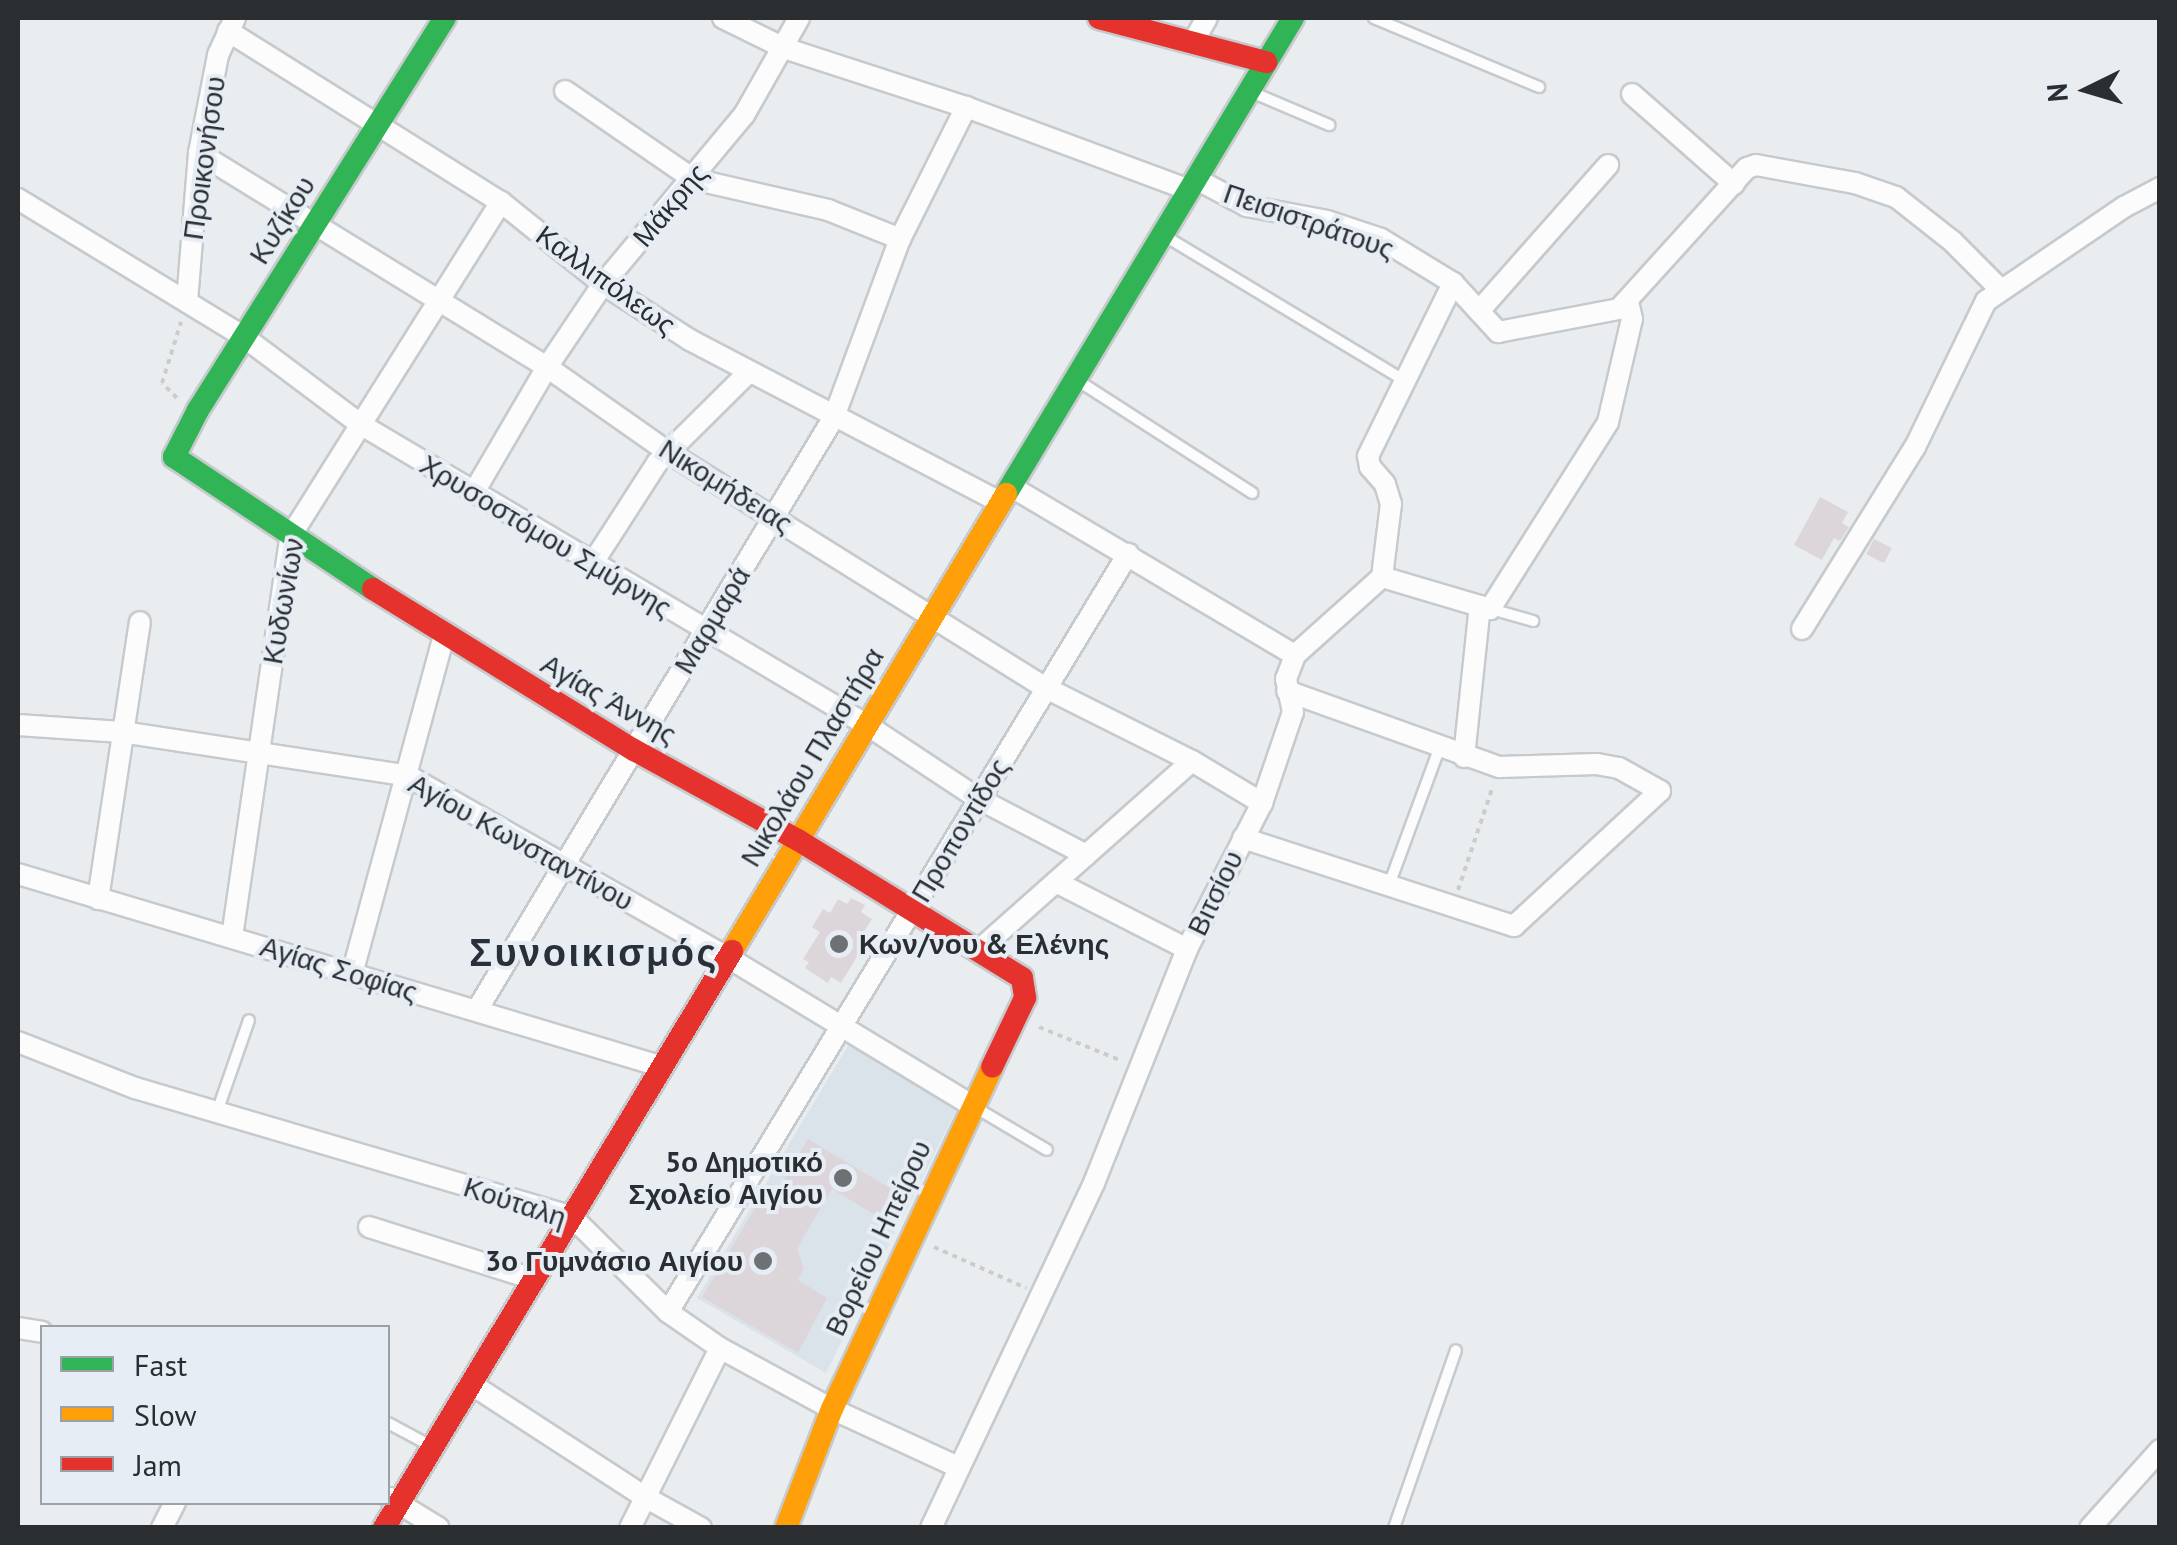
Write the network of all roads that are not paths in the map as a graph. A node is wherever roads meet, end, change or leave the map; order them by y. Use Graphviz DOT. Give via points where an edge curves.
graph roads {
  1 [pos="445,18"];
  2 [pos="723,18"];
  3 [pos="800,18"];
  4 [pos="1099,18"];
  5 [pos="1206,18"];
  6 [pos="1293,18"];
  7 [pos="1374,18"];
  8 [pos="231,24"];
  9 [pos="1159,25"];
  10 [pos="1193,42"];
  11 [pos="784,48"];
  12 [pos="1266,62"];
  13 [pos="1539,87"];
  14 [pos="566,90"];
  15 [pos="1249,90"];
  16 [pos="1632,94"];
  17 [pos="966,107"];
  18 [pos="378,124"];
  19 [pos="1329,125"];
  20 [pos="199,152"];
  21 [pos="1608,165"];
  22 [pos="693,179"];
  23 [pos="1192,184"];
  24 [pos="1734,184"];
  25 [pos="2160,188"];
  26 [pos="18,199"];
  27 [pos="501,202"];
  28 [pos="315,224"];
  29 [pos="1162,234"];
  30 [pos="900,238"];
  31 [pos="1453,283"];
  32 [pos="603,284"];
  33 [pos="2001,290"];
  34 [pos="440,301"];
  35 [pos="187,302"];
  36 [pos="1628,302"];
  37 [pos="1479,311"];
  38 [pos="244,337"];
  39 [pos="547,367"];
  40 [pos="748,373"];
  41 [pos="1075,379"];
  42 [pos="1404,380"];
  43 [pos="834,416"];
  44 [pos="360,424"];
  45 [pos="668,452"];
  46 [pos="174,458"];
  47 [pos="474,492"];
  48 [pos="1005,494"];
  49 [pos="1252,494"];
  50 [pos="775,517"];
  51 [pos="290,538"];
  52 [pos="1128,554"];
  53 [pos="592,564"];
  54 [pos="1382,577"];
  55 [pos="1485,607"];
  56 [pos="932,614"];
  57 [pos="1533,621"];
  58 [pos="140,622"];
  59 [pos="1802,629"];
  60 [pos="704,630"];
  61 [pos="444,636"];
  62 [pos="1295,655"];
  63 [pos="1046,688"];
  64 [pos="1287,691"];
  65 [pos="867,724"];
  66 [pos="18,725"];
  67 [pos="122,732"];
  68 [pos="1439,749"];
  69 [pos="634,750"];
  70 [pos="258,751"];
  71 [pos="1464,757"];
  72 [pos="1192,761"];
  73 [pos="408,776"];
  74 [pos="978,799"];
  75 [pos="1262,804"];
  76 [pos="1243,838"];
  77 [pos="798,840"];
  78 [pos="1086,855"];
  79 [pos="564,868"];
  80 [pos="18,874"];
  81 [pos="1056,882"];
  82 [pos="1389,886"];
  83 [pos="98,898"];
  84 [pos="912,910"];
  85 [pos="232,937"];
  86 [pos="1187,949"];
  87 [pos="978,950"];
  88 [pos="727,957"];
  89 [pos="352,974"];
  90 [pos="1022,978"];
  91 [pos="478,1010"];
  92 [pos="249,1020"];
  93 [pos="842,1026"];
  94 [pos="18,1042"];
  95 [pos="660,1066"];
  96 [pos="973,1106"];
  97 [pos="217,1112"];
  98 [pos="1048,1150"];
  99 [pos="572,1216"];
  100 [pos="369,1227"];
  101 [pos="533,1279"];
  102 [pos="668,1312"];
  103 [pos="720,1348"];
  104 [pos="1456,1350"];
  105 [pos="470,1384"];
  106 [pos="832,1409"];
  107 [pos="390,1425"];
  108 [pos="432,1447"];
  109 [pos="2160,1450"];
  110 [pos="958,1467"];
  111 [pos="645,1497"];
  112 [pos="393,1500"];
  113 [pos="174,1505"];
  114 [pos="162,1528"];
  115 [pos="384,1528"];
  116 [pos="439,1528"];
  117 [pos="630,1528"];
  118 [pos="701,1528"];
  119 [pos="786,1528"];
  120 [pos="931,1528"];
  121 [pos="1394,1528"];
  122 [pos="2090,1528"];
  1 -- 18 [label="street, Κυζίκου"];
  2 -- 11 [label="street, Πεισιστράτους"];
  3 -- 11 [label="street, Μάκρης"];
  4 -- 9 [label="street"];
  5 -- 10 [label="street"];
  6 -- 12 [label="street, Νικολάου Πλαστήρα"];
  7 -- 13 [label="lane"];
  8 -- 18 [label="street, Καλλιπόλεως"];
  8 -- 20 [label="street, Προικονήσου"];
  9 -- 10 [label="street"];
  10 -- 12 [label="street"];
  11 -- 17 [label="street, Πεισιστράτους"];
  11 -- 22 [label="street, Μάκρης" via="744,115"];
  12 -- 15 [label="street, Νικολάου Πλαστήρα"];
  14 -- 22 [label="street"];
  15 -- 19 [label="lane"];
  15 -- 23 [label="street, Νικολάου Πλαστήρα"];
  16 -- 24 [label="street"];
  17 -- 23 [label="street, Πεισιστράτους"];
  17 -- 30 [label="street, Μαρμαρά"];
  18 -- 27 [label="street, Καλλιπόλεως"];
  18 -- 28 [label="street, Κυζίκου"];
  20 -- 28 [label="street, Νικομήδειας"];
  20 -- 35 [label="street, Προικονήσου"];
  21 -- 37 [label="street"];
  22 -- 30 [label="street" via="828,210"];
  22 -- 32 [label="street, Μάκρης"];
  23 -- 29 [label="street, Νικολάου Πλαστήρα"];
  23 -- 31 [label="street, Πεισιστράτους" via="1247,206 1381,240"];
  24 -- 33 [label="street" via="1756,165 1896,197"];
  24 -- 36 [label="street"];
  25 -- 33 [label="street"];
  26 -- 35 [label="street, Χρυσοστόμου Σμύρνης"];
  27 -- 32 [label="street, Καλλιπόλεως"];
  27 -- 34 [label="street, Κυδωνίων"];
  28 -- 34 [label="street, Νικομήδειας"];
  28 -- 38 [label="street, Κυζίκου"];
  29 -- 41 [label="street, Νικολάου Πλαστήρα"];
  29 -- 42 [label="lane"];
  30 -- 43 [label="street, Μαρμαρά"];
  31 -- 37 [label="street, Πεισιστράτους"];
  31 -- 42 [label="street"];
  32 -- 39 [label="street, Μάκρης"];
  32 -- 40 [label="street, Καλλιπόλεως"];
  33 -- 59 [label="street" via="1978,312 1914,447"];
  34 -- 39 [label="street, Νικομήδειας"];
  34 -- 44 [label="street, Κυδωνίων"];
  35 -- 38 [label="street, Χρυσοστόμου Σμύρνης"];
  36 -- 37 [label="street, Πεισιστράτους" via="1620,309 1498,332"];
  36 -- 55 [label="street" via="1632,319 1608,422"];
  38 -- 44 [label="street, Χρυσοστόμου Σμύρνης"];
  38 -- 46 [label="street, Κυζίκου"];
  39 -- 45 [label="street, Νικομήδειας"];
  39 -- 47 [label="street, Μάκρης"];
  40 -- 43 [label="street, Καλλιπόλεως"];
  40 -- 45 [label="street"];
  41 -- 48 [label="street, Νικολάου Πλαστήρα"];
  41 -- 49 [label="lane"];
  42 -- 54 [label="street" via="1368,456 1391,504"];
  43 -- 48 [label="street, Καλλιπόλεως"];
  43 -- 50 [label="street, Μαρμαρά"];
  44 -- 47 [label="street, Χρυσοστόμου Σμύρνης"];
  44 -- 51 [label="street, Κυδωνίων"];
  45 -- 50 [label="street, Νικομήδειας"];
  45 -- 53 [label="street"];
  46 -- 51 [label="street, Αγίας Άννης"];
  47 -- 53 [label="street, Χρυσοστόμου Σμύρνης"];
  48 -- 52 [label="street, Καλλιπόλεως"];
  48 -- 56 [label="street, Νικολάου Πλαστήρα"];
  50 -- 56 [label="street, Νικομήδειας"];
  50 -- 60 [label="street, Μαρμαρά"];
  51 -- 61 [label="street, Αγίας Άννης"];
  51 -- 70 [label="street, Κυδωνίων"];
  52 -- 62 [label="street, Καλλιπόλεως"];
  52 -- 63 [label="street, Προποντίδος"];
  53 -- 60 [label="street, Χρυσοστόμου Σμύρνης"];
  54 -- 55 [label="street"];
  54 -- 62 [label="street"];
  55 -- 57 [label="lane"];
  55 -- 71 [label="street"];
  56 -- 63 [label="street, Νικομήδειας"];
  56 -- 65 [label="street, Νικολάου Πλαστήρα"];
  58 -- 67 [label="street"];
  60 -- 65 [label="street, Χρυσοστόμου Σμύρνης"];
  60 -- 69 [label="street, Μαρμαρά"];
  61 -- 69 [label="street, Αγίας Άννης"];
  61 -- 73 [label="street"];
  62 -- 64 [label="street, Βιτσίου"];
  63 -- 72 [label="street, Νικομήδειας"];
  63 -- 74 [label="street, Προποντίδος"];
  64 -- 68 [label="street"];
  64 -- 75 [label="street, Βιτσίου" via="1293,712"];
  65 -- 74 [label="street, Χρυσοστόμου Σμύρνης"];
  65 -- 77 [label="street, Νικολάου Πλαστήρα"];
  66 -- 67 [label="street, Αγίου Κωνσταντίνου"];
  67 -- 70 [label="street, Αγίου Κωνσταντίνου"];
  67 -- 83 [label="street"];
  68 -- 71 [label="street"];
  68 -- 82 [label="lane"];
  69 -- 77 [label="street, Αγίας Άννης"];
  69 -- 79 [label="street, Μαρμαρά"];
  70 -- 73 [label="street, Αγίου Κωνσταντίνου"];
  70 -- 85 [label="street, Κυδωνίων"];
  71 -- 82 [label="street" via="1500,767 1597,764 1660,791 1514,926"];
  72 -- 75 [label="street, Νικομήδειας"];
  72 -- 78 [label="street"];
  73 -- 79 [label="street, Αγίου Κωνσταντίνου"];
  73 -- 89 [label="street"];
  74 -- 78 [label="street, Χρυσοστόμου Σμύρνης"];
  74 -- 84 [label="street, Προποντίδος"];
  75 -- 76 [label="street, Βιτσίου"];
  76 -- 82 [label="street"];
  76 -- 86 [label="street, Βιτσίου"];
  77 -- 84 [label="street, Αγίας Άννης"];
  77 -- 88 [label="street, Νικολάου Πλαστήρα"];
  78 -- 81 [label="street"];
  79 -- 88 [label="street, Αγίου Κωνσταντίνου"];
  79 -- 91 [label="street, Μαρμαρά"];
  80 -- 83 [label="street, Αγίας Σοφίας"];
  81 -- 86 [label="street"];
  81 -- 87 [label="street"];
  83 -- 85 [label="street, Αγίας Σοφίας"];
  84 -- 87 [label="street, Αγίας Άννης"];
  84 -- 93 [label="street, Προποντίδος"];
  85 -- 89 [label="street, Αγίας Σοφίας"];
  86 -- 110 [label="street, Βιτσίου" via="1141,1069"];
  87 -- 90 [label="street, Αγίας Άννης"];
  88 -- 93 [label="street, Αγίου Κωνσταντίνου"];
  88 -- 95 [label="street, Νικολάου Πλαστήρα"];
  89 -- 91 [label="street, Αγίας Σοφίας"];
  90 -- 96 [label="street, Βορείου Ηπείρου" via="1027,989 1016,1018"];
  91 -- 95 [label="street, Αγίας Σοφίας"];
  92 -- 97 [label="lane"];
  93 -- 96 [label="street, Αγίου Κωνσταντίνου"];
  93 -- 102 [label="street, Προποντίδος"];
  94 -- 97 [label="street, Κούταλη"];
  95 -- 99 [label="street, Νικολάου Πλαστήρα"];
  96 -- 98 [label="lane"];
  96 -- 106 [label="street, Βορείου Ηπείρου"];
  97 -- 99 [label="street, Κούταλη"];
  99 -- 101 [label="street, Νικολάου Πλαστήρα"];
  99 -- 102 [label="street, Κούταλη"];
  100 -- 101 [label="street"];
  101 -- 105 [label="street, Νικολάου Πλαστήρα"];
  102 -- 103 [label="street, Κούταλη"];
  103 -- 106 [label="street, Κούταλη"];
  103 -- 111 [label="street"];
  104 -- 121 [label="lane"];
  105 -- 108 [label="street, Νικολάου Πλαστήρα"];
  105 -- 111 [label="street"];
  106 -- 110 [label="street, Κούταλη"];
  106 -- 119 [label="street, Βορείου Ηπείρου"];
  107 -- 108 [label="lane"];
  108 -- 112 [label="street, Νικολάου Πλαστήρα"];
  109 -- 122 [label="street"];
  110 -- 120 [label="street, Βιτσίου"];
  111 -- 117 [label="street"];
  111 -- 118 [label="street"];
  112 -- 115 [label="street, Νικολάου Πλαστήρα"];
  112 -- 116 [label="street"];
  113 -- 114 [label="street"];
}
